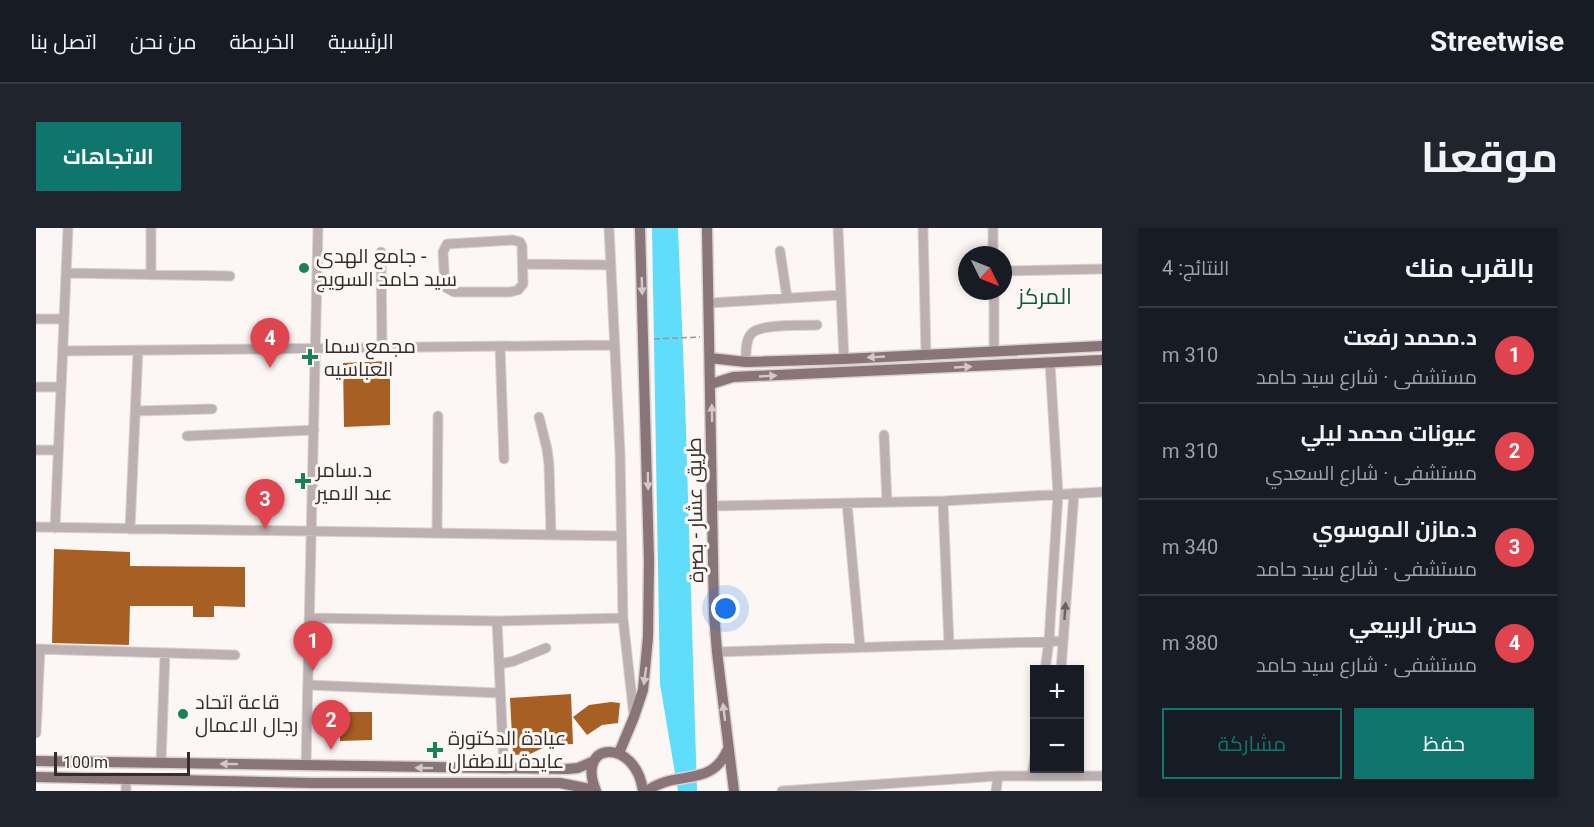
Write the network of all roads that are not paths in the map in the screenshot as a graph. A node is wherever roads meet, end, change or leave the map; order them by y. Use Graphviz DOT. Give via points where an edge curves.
graph roads {
  1 [pos="68,228"];
  2 [pos="151,228"];
  3 [pos="318,228"];
  4 [pos="493,228"];
  5 [pos="609,228"];
  6 [pos="640,228"];
  7 [pos="707,228"];
  8 [pos="838,228"];
  9 [pos="923,228"];
  10 [pos="993,228"];
  11 [pos="495,240"];
  12 [pos="993,246"];
  13 [pos="780,251"];
  14 [pos="381,252"];
  15 [pos="523,264"];
  16 [pos="610,265"];
  17 [pos="1102,269"];
  18 [pos="1012,271"];
  19 [pos="66,273"];
  20 [pos="151,275"];
  21 [pos="230,276"];
  22 [pos="841,295"];
  23 [pos="787,298"];
  24 [pos="994,300"];
  25 [pos="709,303"];
  26 [pos="36,319"];
  27 [pos="64,320"];
  28 [pos="817,325"];
  29 [pos="613,345"];
  30 [pos="1102,345"];
  31 [pos="500,346"];
  32 [pos="382,347"];
  33 [pos="315,348"];
  34 [pos="1049,348"];
  35 [pos="138,350"];
  36 [pos="63,351"];
  37 [pos="994,351"];
  38 [pos="926,355"];
  39 [pos="710,358"];
  40 [pos="844,359"];
  41 [pos="1102,360"];
  42 [pos="746,362"];
  43 [pos="1050,363"];
  44 [pos="711,384"];
  45 [pos="36,387"];
  46 [pos="61,387"];
  47 [pos="213,408"];
  48 [pos="135,411"];
  49 [pos="438,416"];
  50 [pos="539,417"];
  51 [pos="314,430"];
  52 [pos="885,435"];
  53 [pos="187,436"];
  54 [pos="36,450"];
  55 [pos="58,450"];
  56 [pos="504,459"];
  57 [pos="1102,492"];
  58 [pos="1074,493"];
  59 [pos="1058,494"];
  60 [pos="943,501"];
  61 [pos="887,502"];
  62 [pos="847,503"];
  63 [pos="713,506"];
  64 [pos="36,527"];
  65 [pos="55,528"];
  66 [pos="130,529"];
  67 [pos="311,531"];
  68 [pos="436,533"];
  69 [pos="551,534"];
  70 [pos="621,536"];
  71 [pos="309,618"];
  72 [pos="623,618"];
  73 [pos="497,621"];
  74 [pos="1049,641"];
  75 [pos="1063,641"];
  76 [pos="949,645"];
  77 [pos="860,647"];
  78 [pos="546,648"];
  79 [pos="38,649"];
  80 [pos="717,652"];
  81 [pos="165,653"];
  82 [pos="235,655"];
  83 [pos="500,664"];
  84 [pos="1046,665"];
  85 [pos="1061,665"];
  86 [pos="308,685"];
  87 [pos="499,693"];
  88 [pos="634,717"];
  89 [pos="36,733"];
  90 [pos="728,748"];
  91 [pos="619,753"];
  92 [pos="36,761"];
  93 [pos="594,761"];
  94 [pos="161,763"];
  95 [pos="306,765"];
  96 [pos="504,769"];
  97 [pos="1047,773"];
  98 [pos="1066,773"];
  99 [pos="1032,775"];
  100 [pos="998,776"];
  101 [pos="1102,776"];
  102 [pos="36,777"];
  103 [pos="126,786"];
  104 [pos="313,787"];
  105 [pos="548,787"];
  106 [pos="595,790"];
  107 [pos="645,791"];
  108 [pos="734,791"];
  109 [pos="782,791"];
  110 [pos="996,791"];
  1 -- 19 [label="street"];
  2 -- 20 [label="street"];
  3 -- 33 [label="street"];
  4 -- 11 [label="street"];
  5 -- 16 [label="street"];
  6 -- 88 [label="main road, one-way" via="649,561 645,674"];
  7 -- 25 [label="main road, طريق عشار - بصرة"];
  8 -- 22 [label="street"];
  9 -- 38 [label="street"];
  10 -- 12 [label="street"];
  11 -- 15 [label="street" via="520,242"];
  11 -- 15 [label="street" via="447,243 442,252 447,290 514,292 523,284"];
  13 -- 23 [label="street"];
  14 -- 32 [label="street"];
  15 -- 16 [label="street"];
  16 -- 29 [label="street"];
  17 -- 18 [label="street"];
  19 -- 20 [label="street"];
  19 -- 27 [label="street"];
  20 -- 21 [label="street"];
  22 -- 23 [label="street"];
  22 -- 40 [label="street"];
  23 -- 25 [label="street"];
  24 -- 37 [label="street"];
  25 -- 39 [label="main road, طريق عشار - بصرة"];
  26 -- 27 [label="street"];
  27 -- 36 [label="street"];
  28 -- 42 [label="street" via="754,331 747,341"];
  29 -- 31 [label="street"];
  29 -- 70 [label="street"];
  30 -- 34 [label="main road"];
  31 -- 32 [label="street"];
  31 -- 56 [label="street"];
  32 -- 33 [label="street"];
  33 -- 35 [label="street"];
  33 -- 51 [label="street"];
  34 -- 37 [label="main road"];
  34 -- 43 [label="main road"];
  35 -- 36 [label="street"];
  35 -- 48 [label="street"];
  36 -- 46 [label="street"];
  37 -- 38 [label="main road"];
  38 -- 40 [label="main road, one-way"];
  39 -- 42 [label="main road"];
  39 -- 44 [label="main road, طريق عشار - بصرة"];
  40 -- 42 [label="main road"];
  41 -- 43 [label="main road"];
  44 -- 43 [label="main road, one-way" via="733,377"];
  43 -- 59 [label="street"];
  63 -- 44 [label="main road, طريق عشار - بصرة, one-way"];
  45 -- 46 [label="street"];
  46 -- 55 [label="street"];
  47 -- 48 [label="street"];
  48 -- 66 [label="street"];
  49 -- 68 [label="street"];
  50 -- 69 [label="street" via="549,465"];
  51 -- 53 [label="street"];
  51 -- 67 [label="street"];
  52 -- 61 [label="street"];
  54 -- 55 [label="street"];
  55 -- 65 [label="street"];
  57 -- 58 [label="street"];
  58 -- 59 [label="street"];
  75 -- 58 [label="street, one-way"];
  59 -- 60 [label="street"];
  59 -- 74 [label="street"];
  60 -- 61 [label="street"];
  60 -- 76 [label="street"];
  61 -- 62 [label="street"];
  62 -- 63 [label="street"];
  62 -- 77 [label="street"];
  63 -- 80 [label="main road, طريق عشار - بصرة"];
  64 -- 65 [label="street"];
  65 -- 66 [label="street"];
  66 -- 67 [label="street"];
  67 -- 68 [label="street"];
  67 -- 71 [label="street"];
  68 -- 69 [label="street"];
  69 -- 70 [label="street"];
  70 -- 72 [label="street"];
  71 -- 73 [label="street"];
  71 -- 86 [label="street"];
  72 -- 73 [label="street"];
  72 -- 88 [label="street"];
  73 -- 83 [label="street"];
  74 -- 75 [label="street"];
  74 -- 76 [label="street"];
  74 -- 84 [label="street"];
  75 -- 85 [label="street"];
  76 -- 77 [label="street"];
  77 -- 80 [label="street"];
  78 -- 83 [label="street"];
  79 -- 81 [label="street"];
  79 -- 89 [label="street"];
  90 -- 80 [label="main road, طريق عشار - بصرة, one-way"];
  81 -- 82 [label="street"];
  81 -- 94 [label="street"];
  83 -- 87 [label="street"];
  86 -- 87 [label="street"];
  86 -- 95 [label="street"];
  87 -- 96 [label="street"];
  88 -- 91 [label="main road"];
  90 -- 107 [label="main road" via="713,770 697,777 669,780"];
  90 -- 108 [label="main road, طريق عشار - بصرة"];
  91 -- 93 [label="main road" via="605,752"];
  91 -- 107 [label="main road" via="633,765"];
  92 -- 94 [label="main road"];
  93 -- 96 [label="main road" via="573,769"];
  93 -- 106 [label="main road" via="591,770"];
  95 -- 94 [label="main road, one-way"];
  96 -- 95 [label="main road, one-way"];
  97 -- 99 [label="street"];
  98 -- 101 [label="street"];
  99 -- 100 [label="street"];
  100 -- 109 [label="street"];
  100 -- 110 [label="street"];
  102 -- 103 [label="main road"];
  103 -- 104 [label="main road"];
  104 -- 105 [label="main road"];
  105 -- 106 [label="main road" via="572,784"];
}
